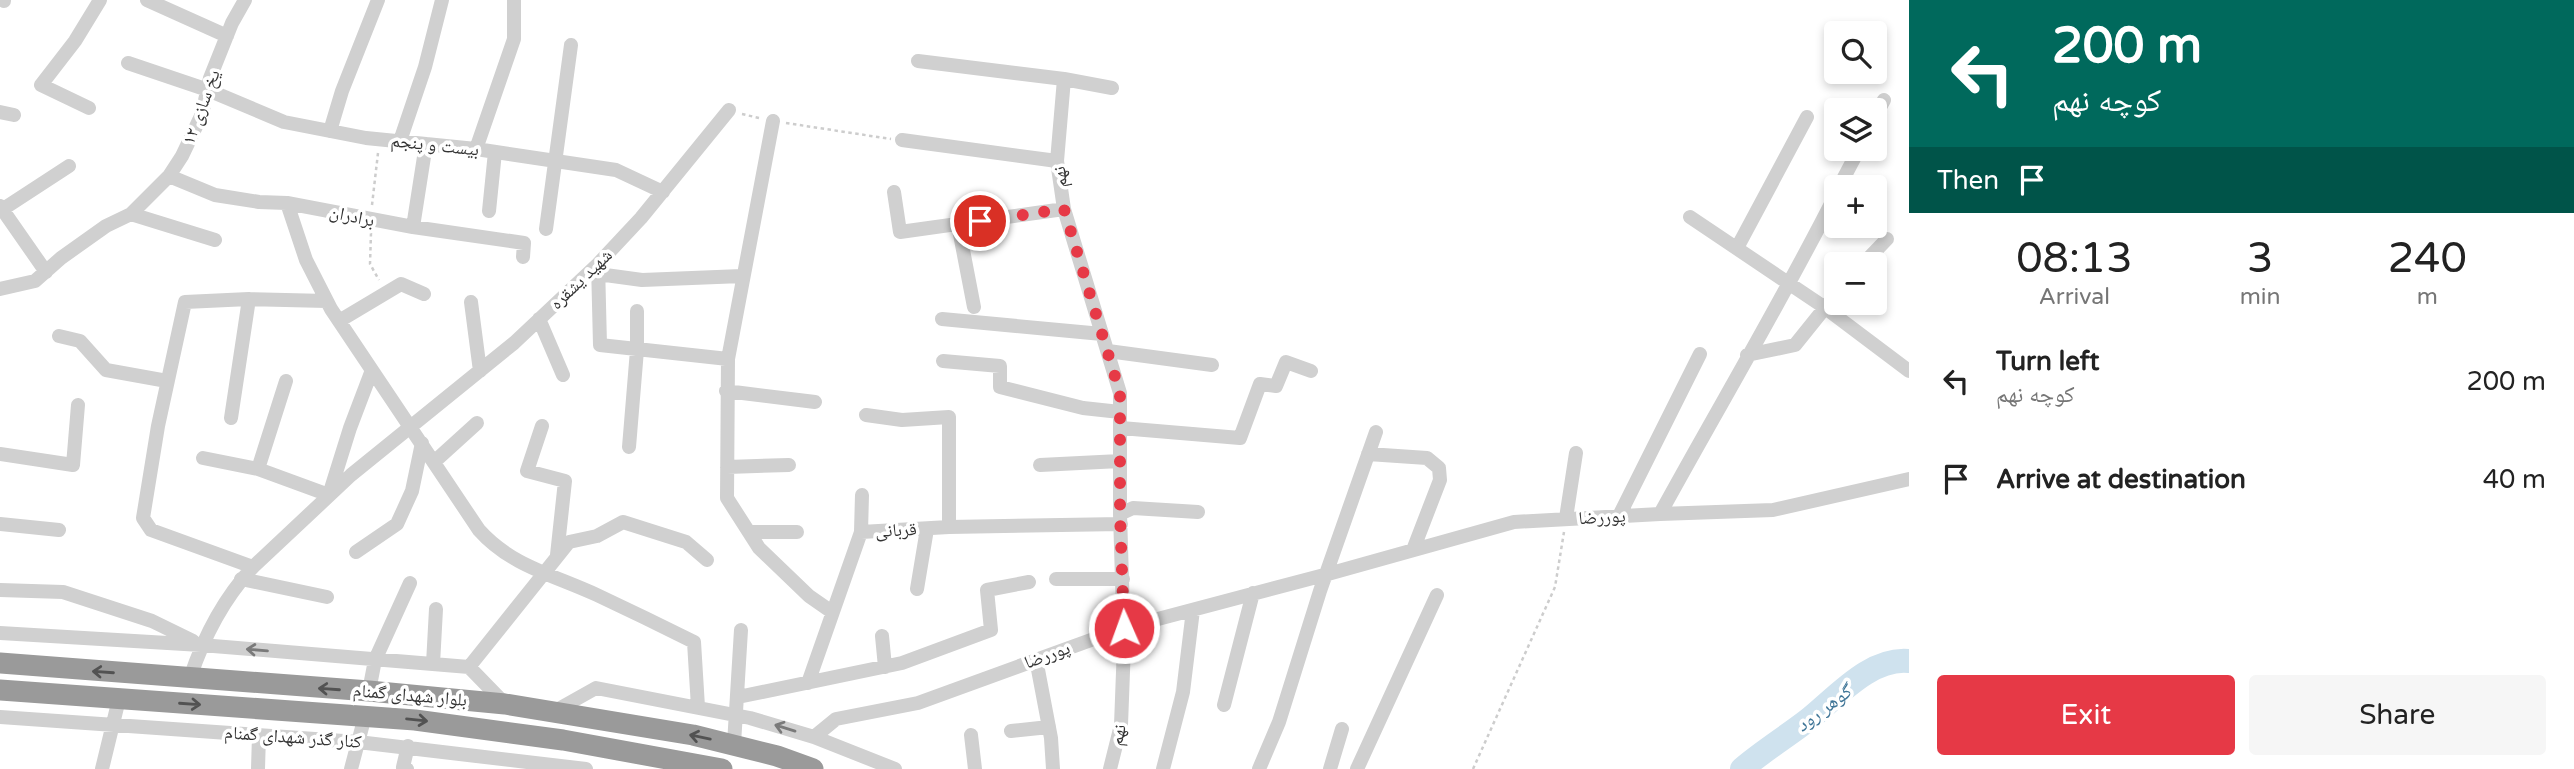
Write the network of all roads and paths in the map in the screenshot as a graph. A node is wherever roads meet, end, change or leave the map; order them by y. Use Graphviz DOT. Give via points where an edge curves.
graph roads {
  1 [pos="100,0"];
  2 [pos="147,0"];
  3 [pos="245,0"];
  4 [pos="378,0"];
  5 [pos="442,0"];
  6 [pos="514,0"];
  7 [pos="227,36"];
  8 [pos="572,44"];
  9 [pos="918,61"];
  10 [pos="128,63"];
  11 [pos="1064,79"];
  12 [pos="1112,88"];
  13 [pos="208,90"];
  14 [pos="89,108"];
  15 [pos="729,110"];
  16 [pos="1807,117"];
  17 [pos="773,121"];
  18 [pos="330,131"];
  19 [pos="902,140"];
  20 [pos="400,141"];
  21 [pos="426,144"];
  22 [pos="476,149"];
  23 [pos="495,152"];
  24 [pos="555,161"];
  25 [pos="1058,162"];
  26 [pos="69,166"];
  27 [pos="169,176"];
  28 [pos="663,192"];
  29 [pos="894,192"];
  30 [pos="287,203"];
  31 [pos="1,209"];
  32 [pos="1064,209"];
  33 [pos="489,211"];
  34 [pos="131,214"];
  35 [pos="1690,216"];
  36 [pos="1824,217"];
  37 [pos="958,224"];
  38 [pos="412,227"];
  39 [pos="546,229"];
  40 [pos="1887,239"];
  41 [pos="215,240"];
  42 [pos="1737,248"];
  43 [pos="1875,252"];
  44 [pos="523,257"];
  45 [pos="598,269"];
  46 [pos="47,272"];
  47 [pos="742,276"];
  48 [pos="1790,284"];
  49 [pos="0,289"];
  50 [pos="424,294"];
  51 [pos="249,299"];
  52 [pos="327,301"];
  53 [pos="471,302"];
  54 [pos="974,307"];
  55 [pos="1824,307"];
  56 [pos="637,311"];
  57 [pos="1834,315"];
  58 [pos="539,319"];
  59 [pos="942,319"];
  60 [pos="339,321"];
  61 [pos="1102,334"];
  62 [pos="59,336"];
  63 [pos="637,350"];
  64 [pos="1108,351"];
  65 [pos="1700,354"];
  66 [pos="1747,355"];
  67 [pos="728,359"];
  68 [pos="943,361"];
  69 [pos="1212,365"];
  70 [pos="372,370"];
  71 [pos="480,371"];
  72 [pos="1311,371"];
  73 [pos="1909,372"];
  74 [pos="563,375"];
  75 [pos="167,381"];
  76 [pos="286,381"];
  77 [pos="726,391"];
  78 [pos="815,402"];
  79 [pos="78,405"];
  80 [pos="1120,412"];
  81 [pos="866,415"];
  82 [pos="232,418"];
  83 [pos="477,423"];
  84 [pos="411,426"];
  85 [pos="542,426"];
  86 [pos="1121,428"];
  87 [pos="1376,432"];
  88 [pos="422,443"];
  89 [pos="629,447"];
  90 [pos="1576,453"];
  91 [pos="0,454"];
  92 [pos="1368,454"];
  93 [pos="203,458"];
  94 [pos="1121,461"];
  95 [pos="434,462"];
  96 [pos="789,465"];
  97 [pos="1040,465"];
  98 [pos="727,467"];
  99 [pos="258,469"];
  100 [pos="1909,479"];
  101 [pos="329,495"];
  102 [pos="862,495"];
  103 [pos="1198,512"];
  104 [pos="1660,514"];
  105 [pos="1619,516"];
  106 [pos="1566,518"];
  107 [pos="1120,519"];
  108 [pos="0,524"];
  109 [pos="949,527"];
  110 [pos="927,528"];
  111 [pos="60,530"];
  112 [pos="749,531"];
  113 [pos="797,532"];
  114 [pos="860,532"];
  115 [pos="1413,550"];
  116 [pos="356,552"];
  117 [pos="557,557"];
  118 [pos="707,560"];
  119 [pos="253,567"];
  120 [pos="544,573"];
  121 [pos="1328,574"];
  122 [pos="241,579"];
  123 [pos="1056,579"];
  124 [pos="1122,579"];
  125 [pos="1029,582"];
  126 [pos="410,583"];
  127 [pos="916,589"];
  128 [pos="0,590"];
  129 [pos="1253,593"];
  130 [pos="1437,595"];
  131 [pos="327,597"];
  132 [pos="436,609"];
  133 [pos="1192,610"];
  134 [pos="832,612"];
  135 [pos="1124,628"];
  136 [pos="741,630"];
  137 [pos="0,633"];
  138 [pos="882,636"];
  139 [pos="201,645"];
  140 [pos="1036,659"];
  141 [pos="375,660"];
  142 [pos="0,663"];
  143 [pos="433,664"];
  144 [pos="469,667"];
  145 [pos="885,667"];
  146 [pos="190,678"];
  147 [pos="808,683"];
  148 [pos="0,690"];
  149 [pos="369,691"];
  150 [pos="46,694"];
  151 [pos="738,696"];
  152 [pos="119,699"];
  153 [pos="505,704"];
  154 [pos="1224,705"];
  155 [pos="698,707"];
  156 [pos="555,711"];
  157 [pos="738,715"];
  158 [pos="365,716"];
  159 [pos="0,718"];
  160 [pos="42,720"];
  161 [pos="113,725"];
  162 [pos="1049,727"];
  163 [pos="1342,729"];
  164 [pos="1011,731"];
  165 [pos="259,735"];
  166 [pos="971,735"];
  167 [pos="814,737"];
  168 [pos="563,740"];
  169 [pos="358,742"];
  170 [pos="734,744"];
  171 [pos="408,746"];
  172 [pos="560,767"];
  173 [pos="102,769"];
  174 [pos="258,769"];
  175 [pos="351,769"];
  176 [pos="407,769"];
  177 [pos="586,769"];
  178 [pos="722,769"];
  179 [pos="813,769"];
  180 [pos="895,769"];
  181 [pos="975,769"];
  182 [pos="1052,769"];
  183 [pos="1110,769"];
  184 [pos="1163,769"];
  185 [pos="1259,769"];
  186 [pos="1330,769"];
  187 [pos="1357,769"];
  188 [pos="1474,769"];
  1 -- 14 [label="street" via="40,85"];
  2 -- 7 [label="street"];
  3 -- 7 [label="street, یخ سازی ۱۲"];
  4 -- 18 [label="street"];
  5 -- 20 [label="street"];
  6 -- 22 [label="street" via="514,39"];
  7 -- 13 [label="street, یخ سازی ۱۲"];
  8 -- 24 [label="street"];
  9 -- 11 [label="street"];
  10 -- 13 [label="street, بیست و پنجم"];
  11 -- 12 [label="street"];
  11 -- 25 [label="street, نهم"];
  13 -- 18 [label="street, بیست و پنجم" via="284,122"];
  13 -- 27 [label="street, یخ سازی ۱۲" via="183,156"];
  15 -- 17 [label="path"];
  15 -- 28 [label="street, شهید یشقره"];
  16 -- 42 [label="street"];
  17 -- 19 [label="path"];
  17 -- 47 [label="street"];
  18 -- 20 [label="street, بیست و پنجم"];
  19 -- 25 [label="street"];
  20 -- 21 [label="street, بیست و پنجم"];
  21 -- 22 [label="street, بیست و پنجم"];
  21 -- 38 [label="street"];
  22 -- 23 [label="street, بیست و پنجم"];
  23 -- 24 [label="street, بیست و پنجم"];
  23 -- 33 [label="street"];
  24 -- 28 [label="street, بیست و پنجم" via="617,170"];
  24 -- 39 [label="street"];
  25 -- 32 [label="street, نهم"];
  26 -- 31 [label="street"];
  27 -- 30 [label="street, برادران" via="215,195"];
  27 -- 34 [label="street, یخ سازی ۱۲"];
  28 -- 45 [label="street, شهید یشقره"];
  29 -- 37 [label="street" via="900,232"];
  30 -- 38 [label="street, برادران"];
  30 -- 52 [label="street" via="306,260"];
  31 -- 46 [label="street"];
  32 -- 37 [label="street"];
  32 -- 61 [label="street, نهم"];
  34 -- 41 [label="street"];
  34 -- 46 [label="street, یخ سازی ۱۲" via="106,226"];
  35 -- 42 [label="street"];
  36 -- 48 [label="street"];
  37 -- 54 [label="street"];
  38 -- 44 [label="street, برادران" via="524,243"];
  40 -- 43 [label="street"];
  42 -- 48 [label="street"];
  45 -- 47 [label="street" via="642,280"];
  45 -- 58 [label="street, شهید یشقره"];
  45 -- 63 [label="street" via="600,345"];
  46 -- 49 [label="street, یخ سازی ۱۲" via="35,281"];
  47 -- 67 [label="street"];
  48 -- 55 [label="street"];
  48 -- 66 [label="street"];
  50 -- 60 [label="street" via="401,284"];
  51 -- 52 [label="street"];
  51 -- 75 [label="street" via="185,302"];
  51 -- 82 [label="street"];
  52 -- 60 [label="street"];
  53 -- 71 [label="street"];
  55 -- 66 [label="street" via="1795,345"];
  56 -- 63 [label="street"];
  57 -- 73 [label="street"];
  58 -- 71 [label="street, شهید یشقره"];
  58 -- 74 [label="street"];
  59 -- 61 [label="street"];
  60 -- 70 [label="street"];
  61 -- 64 [label="street, نهم"];
  62 -- 75 [label="street" via="80,341 106,370"];
  63 -- 67 [label="street"];
  63 -- 89 [label="street"];
  64 -- 69 [label="street"];
  64 -- 80 [label="street, نهم" via="1120,393"];
  65 -- 105 [label="street"];
  66 -- 104 [label="street"];
  67 -- 77 [label="street"];
  68 -- 80 [label="street" via="1000,366 1000,387 1083,408"];
  70 -- 84 [label="street"];
  70 -- 101 [label="street"];
  71 -- 84 [label="street, شهید یشقره"];
  72 -- 86 [label="street" via="1286,362 1276,386 1260,384 1240,438"];
  75 -- 119 [label="street" via="143,518 151,530"];
  76 -- 99 [label="street"];
  77 -- 78 [label="street"];
  77 -- 98 [label="street"];
  79 -- 91 [label="street" via="73,465"];
  80 -- 86 [label="street, نهم"];
  81 -- 109 [label="street" via="902,420 949,417"];
  83 -- 95 [label="street"];
  84 -- 88 [label="street"];
  84 -- 101 [label="street, شهید یشقره"];
  85 -- 117 [label="street" via="527,471 565,481"];
  86 -- 94 [label="street, نهم"];
  87 -- 92 [label="street"];
  88 -- 95 [label="street"];
  88 -- 116 [label="street" via="412,491 397,524"];
  90 -- 106 [label="street"];
  92 -- 115 [label="street" via="1427,458 1439,468 1440,480"];
  92 -- 121 [label="street"];
  93 -- 99 [label="street"];
  94 -- 97 [label="street"];
  94 -- 107 [label="street, نهم"];
  95 -- 120 [label="street" via="493,546"];
  96 -- 98 [label="street"];
  98 -- 112 [label="street" via="727,498"];
  99 -- 101 [label="street"];
  100 -- 104 [label="street, پوررضا" via="1773,510"];
  101 -- 119 [label="street, شهید یشقره"];
  102 -- 114 [label="street"];
  103 -- 107 [label="street, قربانی" via="1133,508"];
  104 -- 105 [label="street, پوررضا"];
  105 -- 106 [label="street, پوررضا"];
  106 -- 115 [label="street, پوررضا" via="1514,522"];
  106 -- 188 [label="path" via="1555,587"];
  107 -- 109 [label="street, قربانی"];
  107 -- 124 [label="street, نهم"];
  108 -- 111 [label="street"];
  109 -- 110 [label="street, قربانی"];
  110 -- 114 [label="street, قربانی"];
  110 -- 127 [label="street"];
  112 -- 113 [label="street"];
  112 -- 134 [label="street" via="759,548"];
  114 -- 134 [label="street, قربانی"];
  115 -- 121 [label="street, پوررضا"];
  117 -- 118 [label="street" via="569,542 597,536 623,522 685,541"];
  117 -- 120 [label="street"];
  119 -- 122 [label="street, شهید یشقره"];
  120 -- 144 [label="street"];
  120 -- 155 [label="street" via="694,642"];
  121 -- 129 [label="street, پوررضا"];
  121 -- 185 [label="street"];
  122 -- 131 [label="street"];
  122 -- 139 [label="street, شهید یشقره"];
  123 -- 124 [label="street"];
  124 -- 135 [label="street, نهم"];
  125 -- 145 [label="street" via="987,590 991,630"];
  126 -- 141 [label="street"];
  128 -- 139 [label="street" via="62,592 152,621"];
  129 -- 133 [label="street, پوررضا"];
  129 -- 154 [label="street"];
  130 -- 187 [label="street"];
  132 -- 143 [label="street"];
  133 -- 135 [label="street, پوررضا"];
  133 -- 184 [label="street" via="1184,692"];
  134 -- 147 [label="street, قربانی"];
  135 -- 140 [label="street, پوررضا"];
  135 -- 183 [label="street, نهم" via="1121,725"];
  136 -- 151 [label="street"];
  137 -- 139 [label="street"];
  138 -- 145 [label="street"];
  141 -- 139 [label="street, one-way"];
  139 -- 146 [label="street, شهید یشقره"];
  140 -- 162 [label="street"];
  140 -- 167 [label="street, پوررضا" via="918,702 836,719"];
  141 -- 143 [label="street"];
  141 -- 149 [label="street"];
  146 -- 142 [label="highway, بلوار شهدای گمنام, one-way"];
  143 -- 144 [label="street"];
  144 -- 153 [label="street"];
  145 -- 147 [label="street"];
  149 -- 146 [label="highway, بلوار شهدای گمنام, one-way"];
  147 -- 151 [label="street"];
  148 -- 150 [label="highway, بلوار شهدای گمنام"];
  149 -- 153 [label="highway, بلوار شهدای گمنام"];
  150 -- 152 [label="highway, بلوار شهدای گمنام"];
  150 -- 160 [label="street"];
  151 -- 157 [label="street"];
  152 -- 158 [label="highway, بلوار شهدای گمنام, one-way"];
  152 -- 161 [label="street"];
  153 -- 156 [label="highway, بلوار شهدای گمنام"];
  155 -- 156 [label="street" via="596,688"];
  155 -- 157 [label="street"];
  170 -- 156 [label="highway, بلوار شهدای گمنام, one-way"];
  167 -- 157 [label="street, one-way"];
  157 -- 170 [label="street"];
  158 -- 168 [label="highway, بلوار شهدای گمنام, one-way"];
  158 -- 169 [label="street"];
  159 -- 160 [label="street, کنار گذر شهدای گمنام"];
  160 -- 161 [label="street, کنار گذر شهدای گمنام"];
  161 -- 165 [label="street, کنار گذر شهدای گمنام"];
  161 -- 173 [label="street"];
  162 -- 164 [label="street"];
  162 -- 182 [label="street"];
  163 -- 186 [label="street"];
  165 -- 169 [label="street, کنار گذر شهدای گمنام"];
  165 -- 174 [label="street"];
  166 -- 181 [label="street"];
  167 -- 180 [label="street"];
  168 -- 172 [label="street"];
  168 -- 178 [label="highway, بلوار شهدای گمنام"];
  169 -- 171 [label="street, کنار گذر شهدای گمنام"];
  169 -- 175 [label="street"];
  170 -- 179 [label="highway, بلوار شهدای گمنام"];
  171 -- 172 [label="street, کنار گذر شهدای گمنام"];
  171 -- 176 [label="street" via="403,767"];
  172 -- 177 [label="street, کنار گذر شهدای گمنام"];
}
